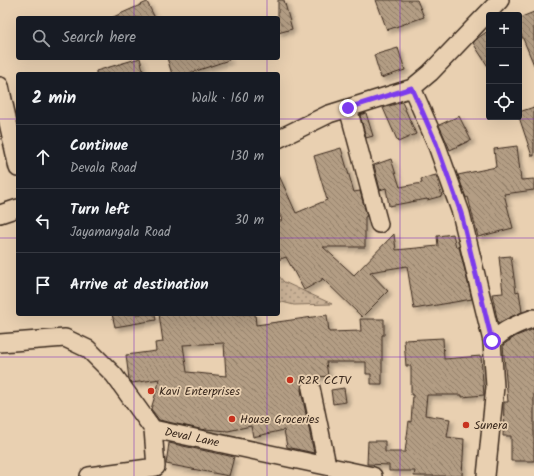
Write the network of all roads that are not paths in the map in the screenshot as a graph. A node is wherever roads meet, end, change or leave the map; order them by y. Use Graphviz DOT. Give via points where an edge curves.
graph roads {
  1 [pos="500,0"];
  2 [pos="0,86"];
  3 [pos="412,88"];
  4 [pos="348,108"];
  5 [pos="280,138"];
  6 [pos="16,159"];
  7 [pos="16,209"];
  8 [pos="0,214"];
  9 [pos="379,224"];
  10 [pos="534,318"];
  11 [pos="492,341"];
  12 [pos="0,343"];
  13 [pos="311,388"];
  14 [pos="153,429"];
  15 [pos="327,465"];
  16 [pos="89,476"];
  17 [pos="373,476"];
  18 [pos="486,476"];
  1 -- 3 [label="street" via="430,73"];
  2 -- 6 [label="street"];
  3 -- 4 [label="street"];
  3 -- 11 [label="street" via="436,143 461,213"];
  4 -- 5 [label="street" via="329,114"];
  4 -- 9 [label="street"];
  7 -- 8 [label="street"];
  10 -- 11 [label="street" via="502,332"];
  11 -- 18 [label="street" via="495,386"];
  12 -- 14 [label="street, Deval Lane" via="65,338 88,349 114,375"];
  13 -- 15 [label="street"];
  14 -- 15 [label="street, Deval Lane"];
  14 -- 16 [label="street" via="156,467"];
  15 -- 17 [label="street, Deval Lane"];
}
